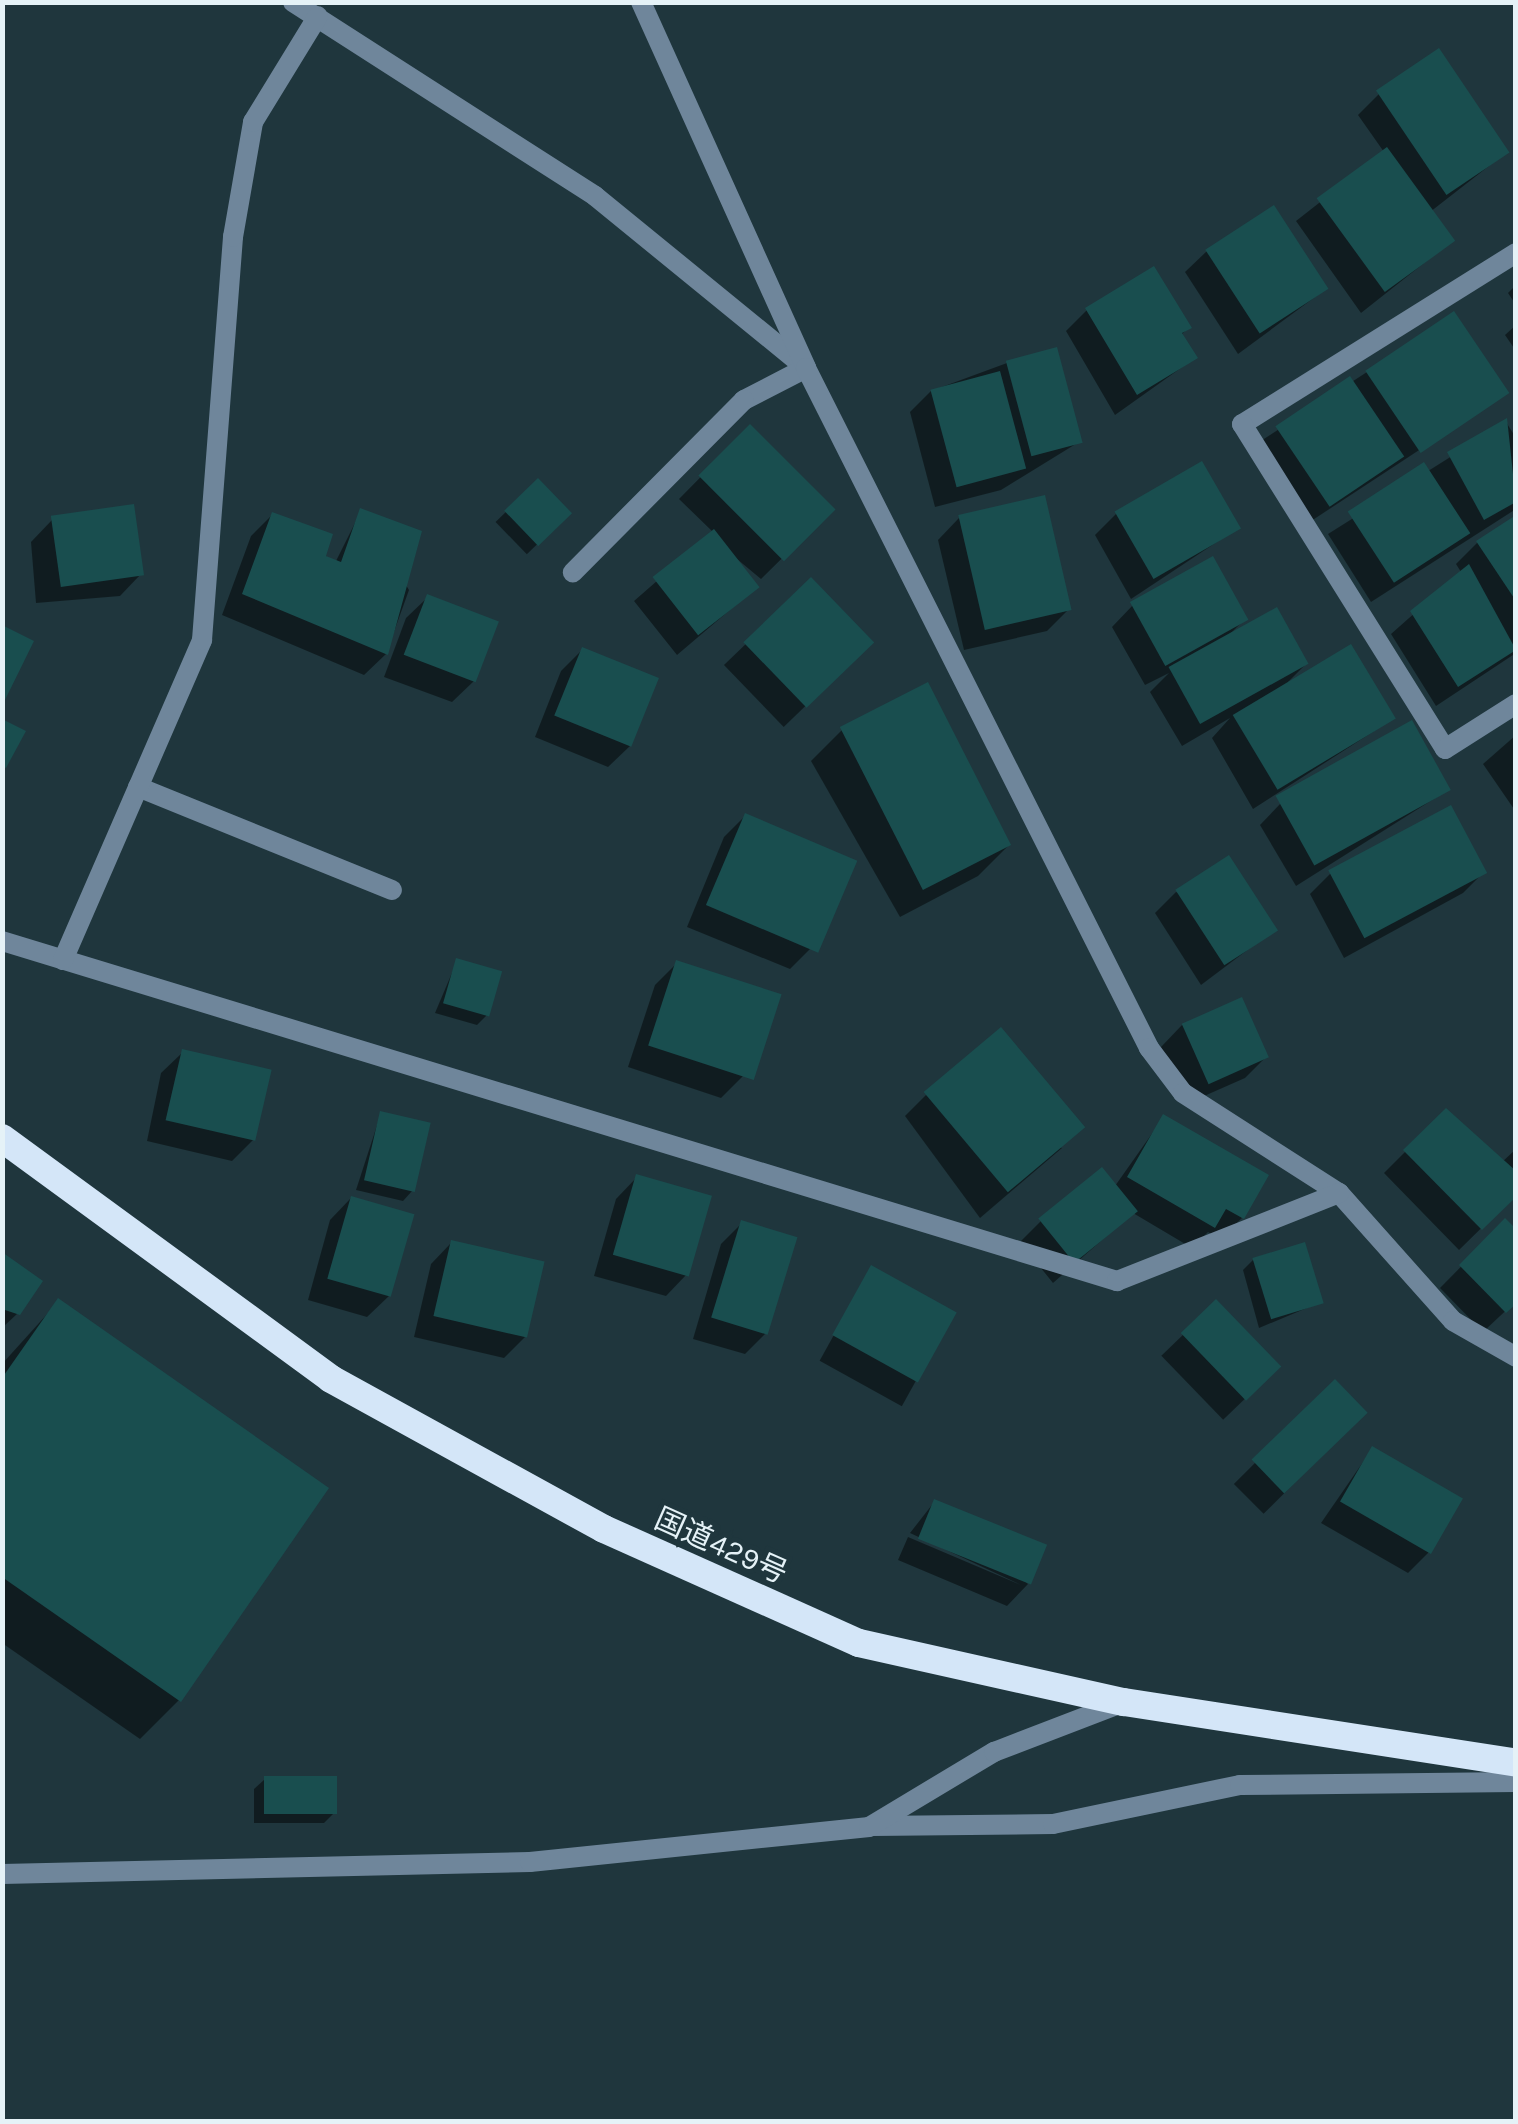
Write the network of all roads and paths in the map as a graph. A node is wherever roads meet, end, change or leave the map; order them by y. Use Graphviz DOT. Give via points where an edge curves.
graph roads {
  1 [pos="293,2"];
  2 [pos="642,2"];
  3 [pos="318,16"];
  4 [pos="1516,253"];
  5 [pos="806,368"];
  6 [pos="573,572"];
  7 [pos="1516,704"];
  8 [pos="138,788"];
  9 [pos="392,890"];
  10 [pos="2,942"];
  11 [pos="63,960"];
  12 [pos="2,1138"];
  13 [pos="1339,1193"];
  14 [pos="1516,1357"];
  15 [pos="1124,1702"];
  16 [pos="1516,1763"];
  17 [pos="1516,1782"];
  18 [pos="868,1826"];
  19 [pos="2,1874"];
  1 -- 3 [label="street"];
  2 -- 5 [label="street"];
  3 -- 5 [label="street" via="595,196"];
  3 -- 8 [label="street" via="253,122 233,237 202,640"];
  4 -- 7 [label="street" via="1242,424 1445,749"];
  5 -- 6 [label="street" via="744,400"];
  5 -- 13 [label="street" via="1149,1048 1182,1093"];
  8 -- 9 [label="street"];
  8 -- 11 [label="street"];
  10 -- 11 [label="street"];
  11 -- 13 [label="street" via="1117,1282"];
  12 -- 15 [label="highway, 国道429号" via="331,1379 604,1528 859,1642"];
  13 -- 14 [label="street" via="1453,1321"];
  15 -- 16 [label="highway, 国道429号"];
  15 -- 18 [label="street" via="994,1752"];
  17 -- 18 [label="street" via="1240,1784 1053,1824"];
  18 -- 19 [label="street" via="530,1862"];
}
